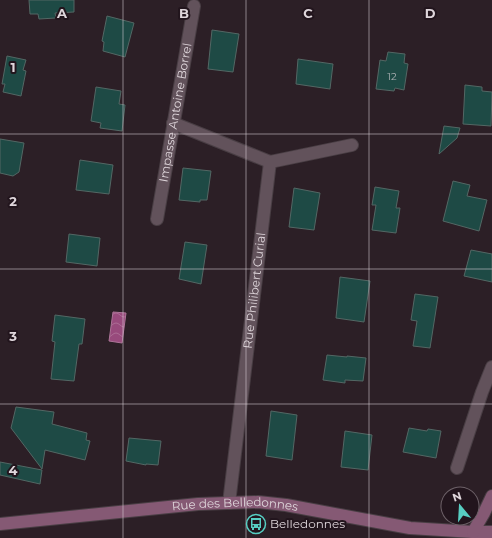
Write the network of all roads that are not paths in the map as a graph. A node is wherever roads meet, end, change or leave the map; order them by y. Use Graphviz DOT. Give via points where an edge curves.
graph roads {
  1 [pos="194,6"];
  2 [pos="173,124"];
  3 [pos="352,145"];
  4 [pos="270,162"];
  5 [pos="157,219"];
  6 [pos="492,367"];
  7 [pos="457,468"];
  8 [pos="492,496"];
  9 [pos="229,503"];
  10 [pos="0,524"];
  11 [pos="492,532"];
  12 [pos="471,535"];
  1 -- 2 [label="street, Impasse Antoine Borrel"];
  2 -- 4 [label="street"];
  2 -- 5 [label="street, Impasse Antoine Borrel"];
  3 -- 4 [label="street"];
  4 -- 9 [label="street, Rue Philibert Curial"];
  6 -- 7 [label="street"];
  8 -- 12 [label="main road"];
  9 -- 10 [label="main road, Rue des Belledonnes"];
  9 -- 12 [label="main road, Rue des Belledonnes" via="286,504 410,528"];
  11 -- 12 [label="main road, Rue des Belledonnes"];
}
